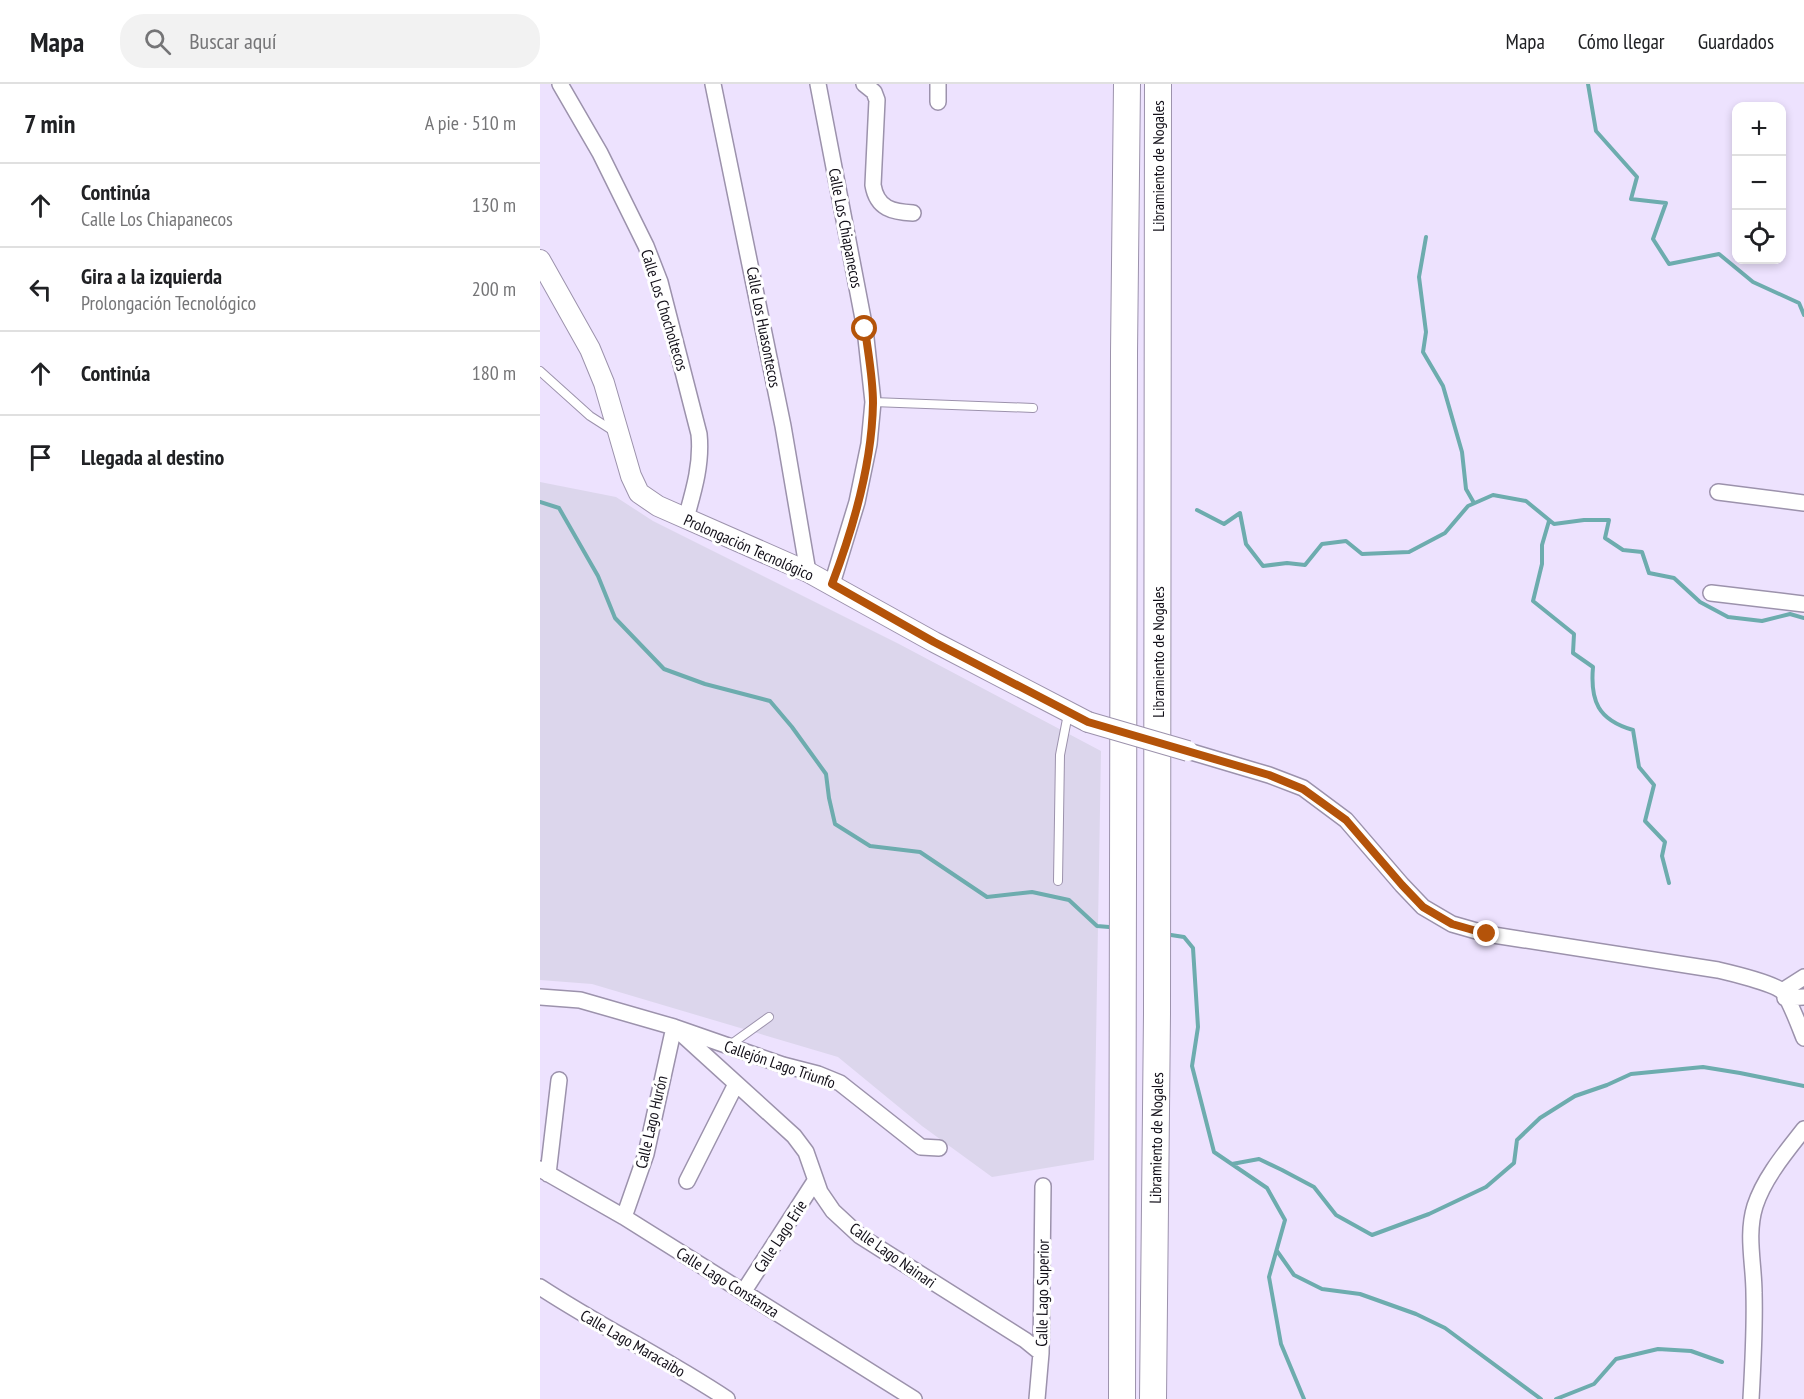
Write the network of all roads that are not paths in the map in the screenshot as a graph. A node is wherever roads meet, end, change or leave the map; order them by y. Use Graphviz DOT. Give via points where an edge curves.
graph roads {
  1 [pos="560,84"];
  2 [pos="713,84"];
  3 [pos="818,84"];
  4 [pos="864,84"];
  5 [pos="938,84"];
  6 [pos="1127,84"];
  7 [pos="1158,84"];
  8 [pos="938,102"];
  9 [pos="914,213"];
  10 [pos="540,260"];
  11 [pos="540,371"];
  12 [pos="873,402"];
  13 [pos="1033,408"];
  14 [pos="618,434"];
  15 [pos="1718,492"];
  16 [pos="1804,503"];
  17 [pos="686,518"];
  18 [pos="808,572"];
  19 [pos="832,584"];
  20 [pos="1711,593"];
  21 [pos="1804,604"];
  22 [pos="1068,713"];
  23 [pos="1188,751"];
  24 [pos="1058,881"];
  25 [pos="1804,977"];
  26 [pos="1784,994"];
  27 [pos="540,997"];
  28 [pos="1804,997"];
  29 [pos="769,1017"];
  30 [pos="674,1026"];
  31 [pos="1804,1038"];
  32 [pos="728,1046"];
  33 [pos="559,1080"];
  34 [pos="736,1084"];
  35 [pos="1804,1128"];
  36 [pos="939,1148"];
  37 [pos="544,1172"];
  38 [pos="815,1180"];
  39 [pos="687,1181"];
  40 [pos="1043,1186"];
  41 [pos="624,1217"];
  42 [pos="540,1287"];
  43 [pos="744,1291"];
  44 [pos="1041,1353"];
  45 [pos="727,1399"];
  46 [pos="914,1399"];
  47 [pos="1037,1399"];
  48 [pos="1122,1399"];
  49 [pos="1153,1399"];
  50 [pos="1750,1399"];
  1 -- 17 [label="street, Calle Los Chocholtecos" via="629,210 660,282 699,434 698,471"];
  2 -- 18 [label="street, Calle Los Huasontecos" via="783,426"];
  3 -- 12 [label="street, Calle Los Chiapanecos" via="865,329"];
  4 -- 9 [label="street" via="877,100 874,193 885,208"];
  5 -- 8 [label="street"];
  6 -- 48 [label="highway, Libramiento de Nogales"];
  7 -- 49 [label="highway, Libramiento de Nogales"];
  10 -- 14 [label="street, Prolongación Tecnológico" via="590,349"];
  11 -- 14 [label="lane" via="590,416"];
  12 -- 13 [label="lane"];
  12 -- 19 [label="street, Calle Los Chiapanecos" via="857,502"];
  14 -- 17 [label="street, Prolongación Tecnológico" via="639,493"];
  15 -- 16 [label="street"];
  17 -- 18 [label="street, Prolongación Tecnológico"];
  18 -- 19 [label="street, Prolongación Tecnológico"];
  19 -- 22 [label="street, Prolongación Tecnológico"];
  20 -- 21 [label="street"];
  22 -- 23 [label="street, Prolongación Tecnológico, bridge"];
  22 -- 24 [label="lane" via="1060,755"];
  23 -- 26 [label="street" via="1269,775 1310,793 1346,820 1423,907 1452,924 1487,934 1718,970 1752,979"];
  25 -- 26 [label="street"];
  26 -- 28 [label="street"];
  26 -- 31 [label="street"];
  27 -- 30 [label="street, Callejón Lago Triunfo" via="580,1000"];
  29 -- 32 [label="lane"];
  30 -- 32 [label="street, Callejón Lago Triunfo"];
  30 -- 34 [label="street, Calle Lago Nainari"];
  30 -- 41 [label="street, Calle Lago Hurón" via="646,1154"];
  32 -- 36 [label="street, Callejón Lago Triunfo" via="840,1083 921,1147"];
  33 -- 37 [label="street"];
  34 -- 38 [label="street, Calle Lago Nainari" via="794,1136 806,1152"];
  34 -- 39 [label="street"];
  35 -- 50 [label="street" via="1763,1187 1752,1220 1754,1342"];
  37 -- 41 [label="street, Calle Lago Constanza"];
  38 -- 43 [label="street, Calle Lago Erie"];
  38 -- 44 [label="street, Calle Lago Nainari" via="833,1211 860,1236"];
  40 -- 44 [label="street, Calle Lago Superior"];
  41 -- 43 [label="street, Calle Lago Constanza"];
  42 -- 45 [label="street, Calle Lago Maracaibo"];
  43 -- 46 [label="street, Calle Lago Constanza"];
  44 -- 47 [label="street, Calle Lago Superior"];
}
